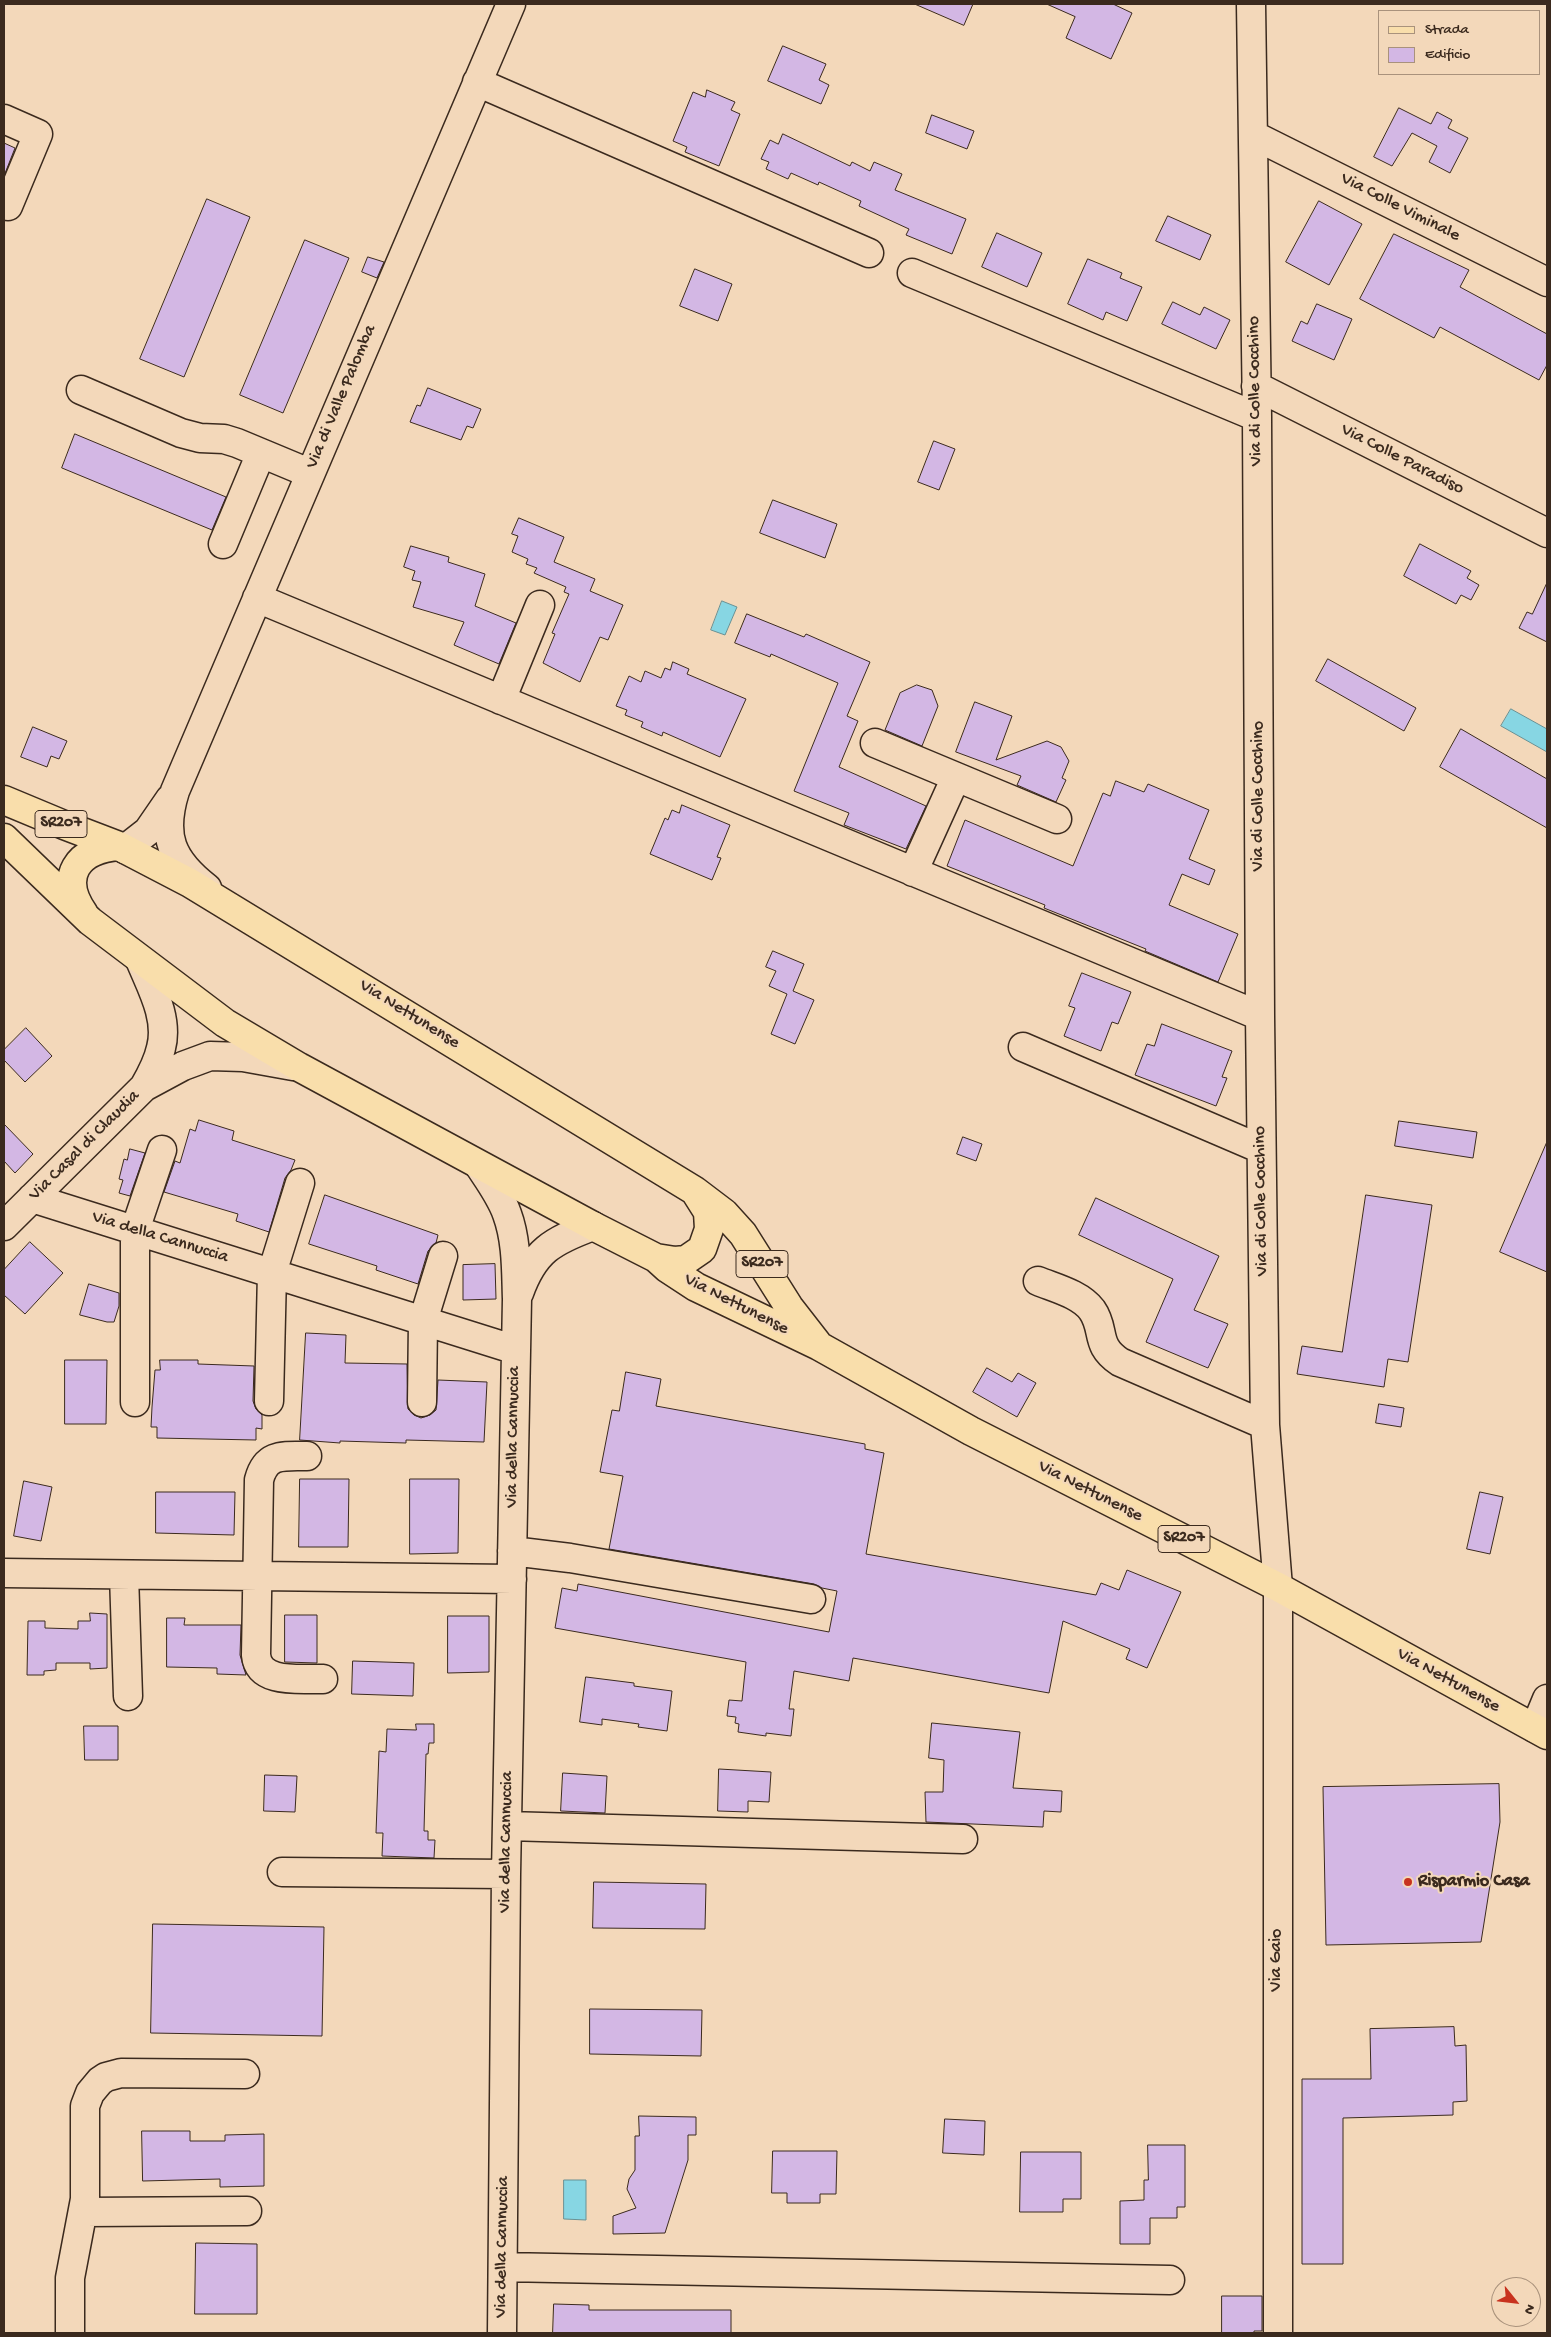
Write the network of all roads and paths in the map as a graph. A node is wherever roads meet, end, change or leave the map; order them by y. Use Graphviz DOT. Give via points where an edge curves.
graph roads {
  1 [pos="511,4"];
  2 [pos="1251,4"];
  3 [pos="477,82"];
  4 [pos="4,119"];
  5 [pos="1253,135"];
  6 [pos="8,206"];
  7 [pos="869,253"];
  8 [pos="912,273"];
  9 [pos="1547,282"];
  10 [pos="1256,386"];
  11 [pos="82,390"];
  12 [pos="1257,417"];
  13 [pos="260,453"];
  14 [pos="309,473"];
  15 [pos="1547,533"];
  16 [pos="223,544"];
  17 [pos="257,598"];
  18 [pos="540,605"];
  19 [pos="501,700"];
  20 [pos="874,743"];
  21 [pos="956,777"];
  22 [pos="175,791"];
  23 [pos="4,800"];
  24 [pos="1057,819"];
  25 [pos="4,838"];
  26 [pos="122,848"];
  27 [pos="913,872"];
  28 [pos="234,908"];
  29 [pos="90,921"];
  30 [pos="140,960"];
  31 [pos="1260,1016"];
  32 [pos="1023,1047"];
  33 [pos="299,1067"];
  34 [pos="144,1088"];
  35 [pos="1261,1149"];
  36 [pos="162,1150"];
  37 [pos="480,1167"];
  38 [pos="300,1183"];
  39 [pos="695,1191"];
  40 [pos="32,1198"];
  41 [pos="4,1226"];
  42 [pos="592,1226"];
  43 [pos="135,1230"];
  44 [pos="443,1256"];
  45 [pos="656,1258"];
  46 [pos="272,1273"];
  47 [pos="1038,1281"];
  48 [pos="517,1300"];
  49 [pos="423,1320"];
  50 [pos="819,1346"];
  51 [pos="516,1350"];
  52 [pos="269,1401"];
  53 [pos="135,1402"];
  54 [pos="422,1402"];
  55 [pos="1265,1425"];
  56 [pos="307,1456"];
  57 [pos="512,1550"];
  58 [pos="4,1573"];
  59 [pos="124,1575"];
  60 [pos="257,1576"];
  61 [pos="512,1579"];
  62 [pos="1278,1587"];
  63 [pos="811,1599"];
  64 [pos="323,1679"];
  65 [pos="128,1696"];
  66 [pos="1547,1699"];
  67 [pos="1541,1732"];
  68 [pos="507,1826"];
  69 [pos="963,1838"];
  70 [pos="282,1872"];
  71 [pos="506,1874"];
  72 [pos="245,2074"];
  73 [pos="84,2212"];
  74 [pos="247,2212"];
  75 [pos="503,2267"];
  76 [pos="1170,2280"];
  77 [pos="70,2333"];
  78 [pos="502,2333"];
  79 [pos="1278,2333"];
  1 -- 3 [label="street, Via di Valle Palomba"];
  2 -- 5 [label="street, Via di Colle Cocchino"];
  3 -- 7 [label="street"];
  3 -- 14 [label="street, Via di Valle Palomba"];
  4 -- 6 [label="street" via="38,134"];
  5 -- 9 [label="street, Via Colle Viminale"];
  5 -- 10 [label="street, Via di Colle Cocchino"];
  8 -- 12 [label="street"];
  10 -- 12 [label="street, Via di Colle Cocchino"];
  10 -- 15 [label="street, Via Colle Paradiso"];
  11 -- 13 [label="street" via="181,433 224,439"];
  12 -- 31 [label="street, Via di Colle Cocchino"];
  13 -- 14 [label="street"];
  13 -- 16 [label="street"];
  14 -- 17 [label="street, Via di Valle Palomba"];
  17 -- 19 [label="street"];
  17 -- 22 [label="street, Via di Valle Palomba"];
  18 -- 19 [label="street"];
  19 -- 27 [label="street"];
  20 -- 21 [label="street"];
  21 -- 24 [label="street"];
  21 -- 27 [label="street"];
  22 -- 26 [label="street, Via di Valle Palomba" via="142,837"];
  22 -- 28 [label="street, Via di Valle Palomba" via="168,834 176,858 194,878"];
  23 -- 26 [label="main road, Via Nettunense / SR207"];
  25 -- 29 [label="main road, Via Nettunense / SR207"];
  26 -- 28 [label="main road, Via Nettunense"];
  26 -- 29 [label="main road, Via Nettunense / SR207" via="93,850 76,867 75,898"];
  27 -- 31 [label="street"];
  28 -- 39 [label="main road, Via Nettunense"];
  29 -- 30 [label="main road, Via Nettunense"];
  30 -- 33 [label="main road, Via Nettunense" via="226,1023"];
  30 -- 34 [label="street, Via Casal di Claudia" via="163,1025 161,1050"];
  31 -- 35 [label="street, Via di Colle Cocchino"];
  32 -- 35 [label="street"];
  33 -- 34 [label="street, Via Casal di Claudia" via="243,1057 210,1056 183,1066"];
  33 -- 37 [label="main road, Via Nettunense"];
  34 -- 40 [label="street, Via Casal di Claudia"];
  35 -- 55 [label="street, Via di Colle Cocchino"];
  36 -- 43 [label="street"];
  37 -- 42 [label="main road, Via Nettunense"];
  37 -- 48 [label="street, Via della Cannuccia" via="510,1223"];
  38 -- 46 [label="street"];
  39 -- 45 [label="main road, Via Nettunense" via="709,1220 702,1249 686,1260"];
  39 -- 50 [label="main road, Via Nettunense / SR207" via="724,1213 743,1234 789,1307"];
  40 -- 41 [label="street, Via Casal di Claudia"];
  40 -- 43 [label="street, Via della Cannuccia"];
  42 -- 45 [label="main road, Via Nettunense"];
  42 -- 48 [label="street, Via della Cannuccia" via="559,1239 539,1254"];
  43 -- 46 [label="street, Via della Cannuccia"];
  43 -- 53 [label="street"];
  44 -- 49 [label="street"];
  45 -- 50 [label="main road, Via Nettunense / SR207" via="696,1287"];
  46 -- 49 [label="street, Via della Cannuccia"];
  46 -- 52 [label="street"];
  47 -- 55 [label="street" via="1087,1305 1096,1320 1102,1343 1113,1358"];
  48 -- 51 [label="street, Via della Cannuccia"];
  49 -- 51 [label="street, Via della Cannuccia"];
  49 -- 54 [label="street"];
  50 -- 62 [label="main road, Via Nettunense / SR207" via="971,1431"];
  51 -- 57 [label="street, Via della Cannuccia"];
  55 -- 62 [label="street, Via di Colle Cocchino"];
  56 -- 60 [label="street" via="275,1457 260,1474"];
  57 -- 61 [label="street, Via della Cannuccia"];
  57 -- 63 [label="street"];
  58 -- 59 [label="street"];
  59 -- 60 [label="street"];
  59 -- 65 [label="street"];
  60 -- 61 [label="street"];
  60 -- 64 [label="street" via="256,1655 259,1666 268,1675 276,1677"];
  61 -- 68 [label="street, Via della Cannuccia"];
  62 -- 67 [label="main road, Via Nettunense / SR207"];
  62 -- 79 [label="street, Via Gaio"];
  66 -- 67 [label="street"];
  68 -- 69 [label="street"];
  68 -- 71 [label="street, Via della Cannuccia"];
  70 -- 71 [label="street"];
  71 -- 75 [label="street, Via della Cannuccia"];
  72 -- 73 [label="street" via="121,2073 100,2081 85,2106"];
  73 -- 74 [label="street"];
  73 -- 77 [label="street" via="70,2278"];
  75 -- 76 [label="street"];
  75 -- 78 [label="street, Via della Cannuccia"];
}
